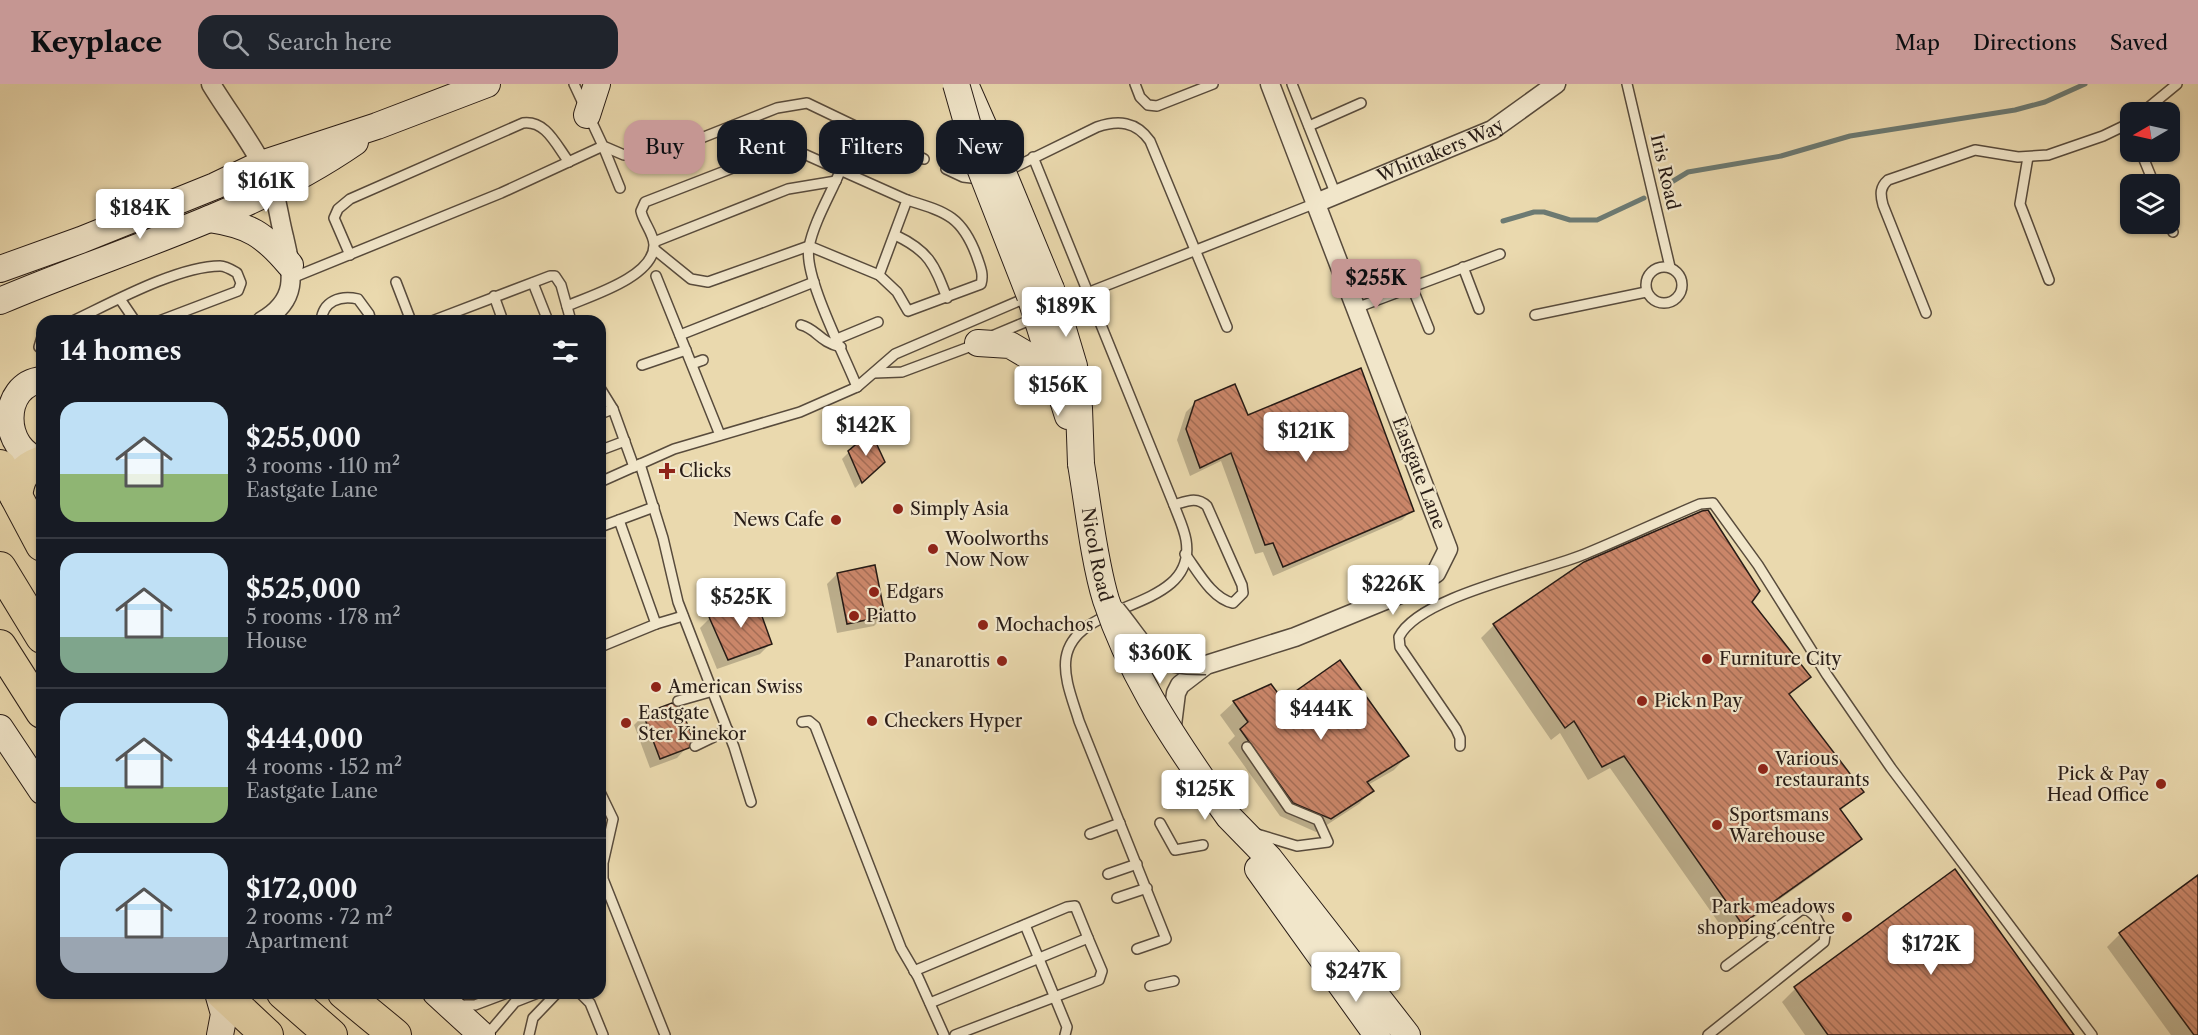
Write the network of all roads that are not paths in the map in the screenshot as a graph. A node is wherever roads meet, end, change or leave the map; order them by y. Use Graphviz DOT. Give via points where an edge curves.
graph roads {
  1 [pos="211,84"];
  2 [pos="487,84"];
  3 [pos="574,84"];
  4 [pos="597,84"];
  5 [pos="956,84"];
  6 [pos="965,84"];
  7 [pos="1135,84"];
  8 [pos="1213,84"];
  9 [pos="1270,84"];
  10 [pos="1292,84"];
  11 [pos="1556,84"];
  12 [pos="1627,84"];
  13 [pos="2177,84"];
  14 [pos="2155,102"];
  15 [pos="1361,103"];
  16 [pos="587,115"];
  17 [pos="843,120"];
  18 [pos="377,126"];
  19 [pos="1308,126"];
  20 [pos="2120,128"];
  21 [pos="603,146"];
  22 [pos="1033,157"];
  23 [pos="2028,158"];
  24 [pos="819,160"];
  25 [pos="569,162"];
  26 [pos="1024,162"];
  27 [pos="261,164"];
  28 [pos="839,174"];
  29 [pos="852,174"];
  30 [pos="957,174"];
  31 [pos="1000,174"];
  32 [pos="836,181"];
  33 [pos="620,188"];
  34 [pos="274,190"];
  35 [pos="1336,195"];
  36 [pos="907,200"];
  37 [pos="1316,203"];
  38 [pos="209,219"];
  39 [pos="895,236"];
  40 [pos="654,246"];
  41 [pos="809,246"];
  42 [pos="1194,250"];
  43 [pos="1500,254"];
  44 [pos="350,255"];
  45 [pos="1463,267"];
  46 [pos="1670,267"];
  47 [pos="0,269"];
  48 [pos="291,271"];
  49 [pos="879,275"];
  50 [pos="656,276"];
  51 [pos="2049,280"];
  52 [pos="396,282"];
  53 [pos="814,282"];
  54 [pos="533,283"];
  55 [pos="1412,287"];
  56 [pos="1646,292"];
  57 [pos="1087,293"];
  58 [pos="494,296"];
  59 [pos="947,298"];
  60 [pos="120,299"];
  61 [pos="0,301"];
  62 [pos="1044,303"];
  63 [pos="567,306"];
  64 [pos="1356,308"];
  65 [pos="1479,309"];
  66 [pos="1926,313"];
  67 [pos="86,315"];
  68 [pos="131,315"];
  69 [pos="175,315"];
  70 [pos="275,315"];
  71 [pos="323,315"];
  72 [pos="369,315"];
  73 [pos="409,315"];
  74 [pos="459,315"];
  75 [pos="501,315"];
  76 [pos="546,315"];
  77 [pos="569,315"];
  78 [pos="1535,315"];
  79 [pos="878,322"];
  80 [pos="801,325"];
  81 [pos="1227,327"];
  82 [pos="1429,329"];
  83 [pos="680,335"];
  84 [pos="839,343"];
  85 [pos="978,343"];
  86 [pos="686,350"];
  87 [pos="703,360"];
  88 [pos="692,364"];
  89 [pos="642,365"];
  90 [pos="1054,372"];
  91 [pos="874,373"];
  92 [pos="22,383"];
  93 [pos="857,387"];
  94 [pos="606,398"];
  95 [pos="718,403"];
  96 [pos="709,407"];
  97 [pos="613,409"];
  98 [pos="606,412"];
  99 [pos="720,435"];
  100 [pos="625,441"];
  101 [pos="606,448"];
  102 [pos="36,460"];
  103 [pos="36,464"];
  104 [pos="1081,464"];
  105 [pos="637,465"];
  106 [pos="0,466"];
  107 [pos="606,479"];
  108 [pos="16,496"];
  109 [pos="1174,505"];
  110 [pos="654,507"];
  111 [pos="619,520"];
  112 [pos="606,525"];
  113 [pos="36,534"];
  114 [pos="1185,554"];
  115 [pos="0,568"];
  116 [pos="1105,597"];
  117 [pos="683,616"];
  118 [pos="656,624"];
  119 [pos="36,627"];
  120 [pos="606,645"];
  121 [pos="0,646"];
  122 [pos="1206,665"];
  123 [pos="713,691"];
  124 [pos="678,701"];
  125 [pos="36,703"];
  126 [pos="802,722"];
  127 [pos="0,728"];
  128 [pos="728,730"];
  129 [pos="0,733"];
  130 [pos="1171,735"];
  131 [pos="695,746"];
  132 [pos="1460,746"];
  133 [pos="1247,747"];
  134 [pos="17,756"];
  135 [pos="36,783"];
  136 [pos="751,802"];
  137 [pos="606,804"];
  138 [pos="1160,823"];
  139 [pos="1120,824"];
  140 [pos="1239,827"];
  141 [pos="1090,834"];
  142 [pos="1203,845"];
  143 [pos="606,850"];
  144 [pos="1137,864"];
  145 [pos="1108,874"];
  146 [pos="606,887"];
  147 [pos="1147,888"];
  148 [pos="1117,898"];
  149 [pos="1025,925"];
  150 [pos="1088,938"];
  151 [pos="1137,949"];
  152 [pos="1039,959"];
  153 [pos="1726,966"];
  154 [pos="914,971"];
  155 [pos="1174,981"];
  156 [pos="1150,986"];
  157 [pos="1055,997"];
  158 [pos="221,999"];
  159 [pos="227,999"];
  160 [pos="290,999"];
  161 [pos="351,999"];
  162 [pos="376,999"];
  163 [pos="443,999"];
  164 [pos="447,999"];
  165 [pos="491,999"];
  166 [pos="523,999"];
  167 [pos="551,999"];
  168 [pos="586,999"];
  169 [pos="930,1003"];
  170 [pos="220,1035"];
  171 [pos="267,1035"];
  172 [pos="330,1035"];
  173 [pos="395,1035"];
  174 [pos="413,1035"];
  175 [pos="482,1035"];
  176 [pos="487,1035"];
  177 [pos="529,1035"];
  178 [pos="603,1035"];
  179 [pos="665,1035"];
  180 [pos="944,1035"];
  181 [pos="955,1035"];
  182 [pos="1065,1035"];
  183 [pos="1377,1035"];
  184 [pos="1407,1035"];
  185 [pos="1708,1035"];
  186 [pos="2092,1035"];
  1 -- 27 [label="street"];
  2 -- 18 [label="main road"];
  3 -- 16 [label="lane"];
  4 -- 16 [label="main road"];
  5 -- 62 [label="main road, Nicol Road, bridge" via="980,168"];
  6 -- 62 [label="main road, Nicol Road, bridge"];
  7 -- 8 [label="lane" via="1148,105 1157,106"];
  9 -- 37 [label="street, Eastgate Lane"];
  10 -- 19 [label="lane"];
  11 -- 35 [label="street, Whittakers Way" via="1492,130"];
  12 -- 46 [label="lane, Iris Road"];
  13 -- 14 [label="lane"];
  15 -- 19 [label="lane"];
  16 -- 21 [label="lane"];
  17 -- 21 [label="lane" via="807,103 777,108 661,154 624,155"];
  18 -- 27 [label="main road"];
  18 -- 34 [label="main road" via="330,159"];
  19 -- 35 [label="lane"];
  20 -- 23 [label="lane" via="2060,151"];
  21 -- 25 [label="lane"];
  21 -- 33 [label="lane"];
  22 -- 26 [label="lane"];
  22 -- 42 [label="lane" via="1112,122 1137,127 1150,141"];
  22 -- 57 [label="lane"];
  23 -- 51 [label="lane" via="2020,204"];
  23 -- 66 [label="lane" via="1975,150 1883,184 1883,205"];
  24 -- 40 [label="lane" via="779,150 648,199 640,211"];
  25 -- 44 [label="lane"];
  25 -- 44 [label="lane" via="542,126 523,123 350,199 334,218"];
  27 -- 34 [label="street"];
  27 -- 47 [label="main road" via="81,240"];
  28 -- 32 [label="lane"];
  29 -- 36 [label="lane"];
  30 -- 31 [label="lane" via="982,179"];
  32 -- 40 [label="lane" via="788,189"];
  32 -- 41 [label="lane"];
  34 -- 38 [label="main road"];
  34 -- 48 [label="street"];
  35 -- 37 [label="street, Whittakers Way"];
  36 -- 39 [label="lane"];
  36 -- 59 [label="lane" via="949,215 969,236 982,270 981,284"];
  37 -- 42 [label="lane"];
  37 -- 64 [label="street, Eastgate Lane"];
  38 -- 48 [label="main road" via="247,227 272,244"];
  38 -- 61 [label="main road"];
  39 -- 49 [label="lane"];
  39 -- 59 [label="lane" via="913,243 928,256"];
  40 -- 41 [label="lane" via="691,279 708,282"];
  40 -- 63 [label="lane" via="646,264 627,281"];
  41 -- 49 [label="lane"];
  41 -- 53 [label="lane"];
  42 -- 57 [label="lane"];
  42 -- 81 [label="lane"];
  43 -- 45 [label="lane"];
  44 -- 48 [label="lane"];
  45 -- 55 [label="lane"];
  45 -- 65 [label="lane"];
  46 -- 56 [label="lane" via="1651,272"];
  46 -- 56 [label="lane" via="1683,284 1680,296 1663,304"];
  48 -- 70 [label="street" via="283,305"];
  49 -- 59 [label="lane" via="897,292 908,311"];
  50 -- 83 [label="lane"];
  52 -- 73 [label="lane"];
  53 -- 83 [label="lane"];
  53 -- 84 [label="lane"];
  54 -- 58 [label="lane"];
  54 -- 63 [label="lane" via="555,276"];
  54 -- 76 [label="lane"];
  55 -- 64 [label="lane"];
  55 -- 82 [label="lane"];
  56 -- 78 [label="lane"];
  57 -- 109 [label="lane"];
  58 -- 74 [label="lane"];
  58 -- 75 [label="lane"];
  60 -- 67 [label="lane"];
  60 -- 68 [label="lane"];
  60 -- 69 [label="lane" via="193,270 222,266 237,273 241,283 238,291"];
  62 -- 85 [label="lane"];
  62 -- 90 [label="main road, Nicol Road"];
  62 -- 91 [label="lane" via="895,354"];
  62 -- 104 [label="main road, Nicol Road" via="1074,366"];
  63 -- 77 [label="lane"];
  64 -- 122 [label="street, Eastgate Lane" via="1448,549 1441,566 1410,590 1295,637"];
  71 -- 72 [label="lane" via="327,305 347,297 358,299"];
  79 -- 84 [label="lane"];
  80 -- 84 [label="lane" via="826,343"];
  83 -- 86 [label="lane"];
  84 -- 93 [label="lane"];
  85 -- 90 [label="main road" via="1010,345"];
  85 -- 91 [label="lane" via="902,372"];
  86 -- 88 [label="lane"];
  86 -- 89 [label="lane"];
  87 -- 88 [label="lane"];
  88 -- 96 [label="lane"];
  90 -- 104 [label="main road, Nicol Road"];
  91 -- 93 [label="lane"];
  92 -- 102 [label="main road" via="8,404 5,430 19,452"];
  93 -- 99 [label="lane" via="800,412"];
  94 -- 97 [label="lane"];
  95 -- 96 [label="lane"];
  96 -- 99 [label="lane"];
  97 -- 98 [label="lane"];
  97 -- 100 [label="lane"];
  99 -- 105 [label="lane"];
  100 -- 101 [label="lane"];
  100 -- 105 [label="lane"];
  103 -- 108 [label="highway" via="26,468 18,479"];
  104 -- 116 [label="main road, Nicol Road, bridge"];
  105 -- 107 [label="lane"];
  105 -- 110 [label="lane"];
  106 -- 108 [label="highway"];
  108 -- 113 [label="highway"];
  109 -- 114 [label="lane" via="1186,541"];
  109 -- 114 [label="lane" via="1195,499 1207,506 1243,593 1233,603 1225,602"];
  110 -- 111 [label="lane"];
  110 -- 117 [label="lane"];
  111 -- 112 [label="lane"];
  111 -- 118 [label="lane"];
  114 -- 139 [label="lane" via="1180,571 1165,588 1086,627 1074,639 1066,657 1079,721"];
  115 -- 119 [label="highway"];
  116 -- 122 [label="street, Eastgate Lane, bridge" via="1158,660"];
  116 -- 130 [label="main road, Nicol Road, bridge" via="1132,666"];
  117 -- 118 [label="lane"];
  117 -- 123 [label="lane"];
  118 -- 120 [label="lane"];
  121 -- 125 [label="highway"];
  122 -- 130 [label="street, bridge" via="1180,685"];
  123 -- 124 [label="lane"];
  123 -- 128 [label="lane"];
  126 -- 154 [label="lane" via="809,721 815,726 901,948"];
  127 -- 134 [label="main road"];
  128 -- 131 [label="lane"];
  128 -- 136 [label="lane"];
  129 -- 134 [label="main road"];
  130 -- 140 [label="main road, Nicol Road, bridge"];
  132 -- 186 [label="lane" via="1455,729 1400,647 1399,637 1412,622 1456,597 1576,557 1700,504 1713,503 1891,768"];
  133 -- 140 [label="lane" via="1289,808 1318,820 1328,842 1297,846"];
  134 -- 135 [label="main road"];
  137 -- 143 [label="lane" via="613,819"];
  138 -- 142 [label="lane" via="1175,850"];
  139 -- 141 [label="lane"];
  139 -- 144 [label="lane"];
  140 -- 183 [label="main road, Nicol Road" via="1241,844"];
  140 -- 184 [label="main road, Nicol Road" via="1269,858"];
  144 -- 145 [label="lane"];
  144 -- 147 [label="lane"];
  146 -- 179 [label="lane"];
  147 -- 148 [label="lane"];
  147 -- 151 [label="lane" via="1166,939"];
  149 -- 150 [label="lane" via="1076,906"];
  149 -- 152 [label="lane"];
  149 -- 154 [label="lane"];
  150 -- 152 [label="lane"];
  150 -- 157 [label="lane" via="1102,977"];
  152 -- 157 [label="lane"];
  152 -- 169 [label="lane"];
  153 -- 185 [label="lane" via="1801,910 1816,917 1825,935 1824,942"];
  154 -- 169 [label="lane"];
  155 -- 156 [label="lane"];
  157 -- 181 [label="lane"];
  157 -- 182 [label="lane" via="1067,1027"];
  158 -- 170 [label="main road" via="224,1014"];
  159 -- 171 [label="highway"];
  160 -- 172 [label="highway"];
  161 -- 173 [label="highway"];
  162 -- 174 [label="highway"];
  163 -- 175 [label="main road"];
  164 -- 165 [label="lane" via="475,1005"];
  166 -- 176 [label="lane" via="515,1002"];
  167 -- 177 [label="lane" via="533,1018"];
  168 -- 178 [label="lane"];
  169 -- 180 [label="lane"];
}
